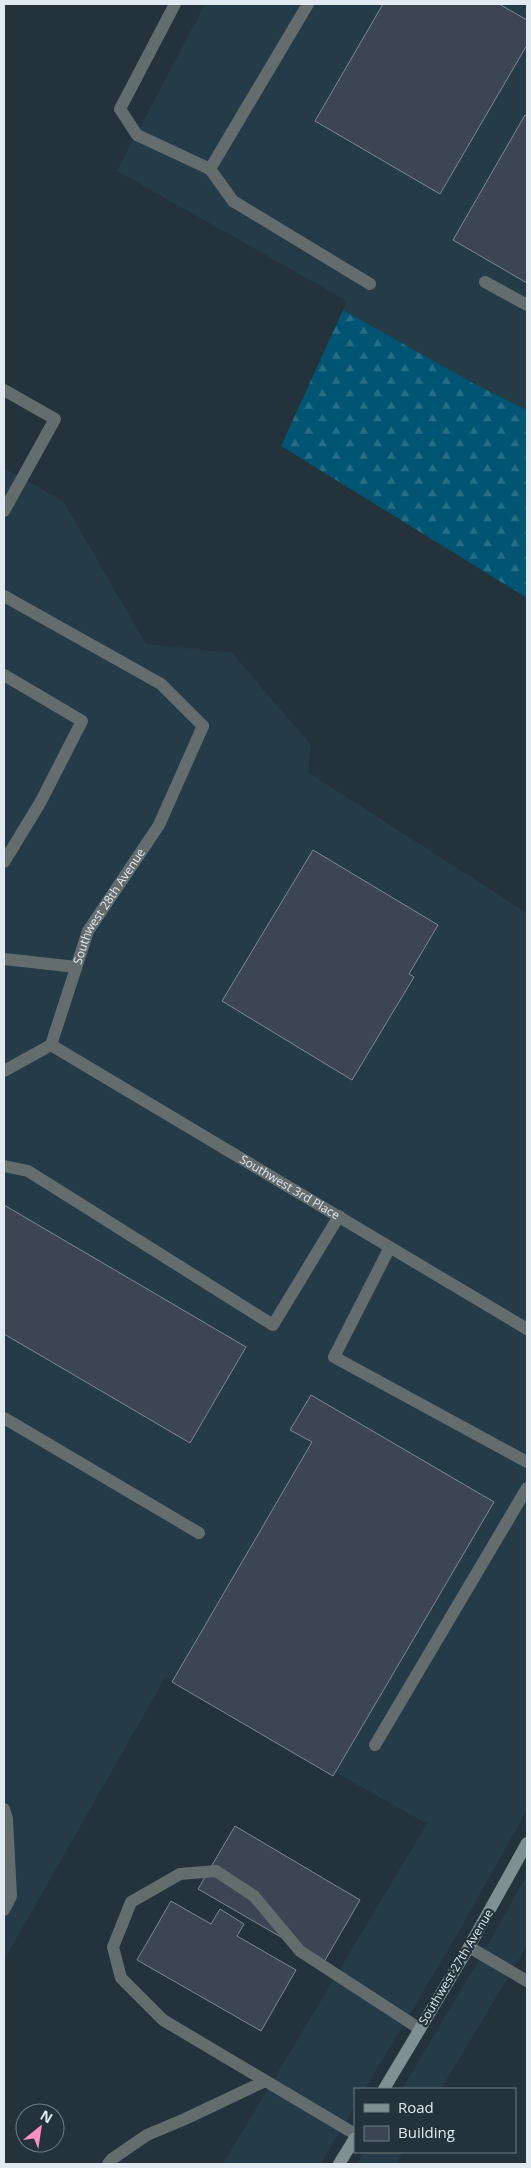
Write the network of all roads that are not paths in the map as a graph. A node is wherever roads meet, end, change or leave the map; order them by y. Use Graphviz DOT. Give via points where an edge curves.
graph roads {
  1 [pos="175,4"];
  2 [pos="308,4"];
  3 [pos="210,169"];
  4 [pos="486,282"];
  5 [pos="370,284"];
  6 [pos="527,305"];
  7 [pos="4,390"];
  8 [pos="4,511"];
  9 [pos="4,596"];
  10 [pos="4,675"];
  11 [pos="4,862"];
  12 [pos="4,959"];
  13 [pos="76,967"];
  14 [pos="51,1045"];
  15 [pos="4,1071"];
  16 [pos="4,1166"];
  17 [pos="339,1216"];
  18 [pos="390,1247"];
  19 [pos="527,1329"];
  20 [pos="4,1418"];
  21 [pos="527,1462"];
  22 [pos="527,1488"];
  23 [pos="199,1533"];
  24 [pos="375,1746"];
  25 [pos="4,1809"];
  26 [pos="527,1844"];
  27 [pos="7,1892"];
  28 [pos="4,1910"];
  29 [pos="469,1947"];
  30 [pos="527,1981"];
  31 [pos="420,2029"];
  32 [pos="265,2081"];
  33 [pos="385,2088"];
  34 [pos="354,2135"];
  35 [pos="354,2138"];
  36 [pos="108,2164"];
  37 [pos="339,2164"];
  1 -- 3 [label="street" via="120,109 137,135"];
  2 -- 3 [label="street"];
  3 -- 5 [label="street" via="233,201"];
  4 -- 6 [label="street"];
  7 -- 8 [label="street" via="55,419"];
  9 -- 13 [label="street, Southwest 28th Avenue" via="161,684 203,726 159,825 88,931"];
  10 -- 11 [label="street" via="82,721 40,803"];
  12 -- 13 [label="street"];
  13 -- 14 [label="street, Southwest 28th Avenue"];
  14 -- 15 [label="street"];
  14 -- 17 [label="street, Southwest 3rd Place"];
  16 -- 17 [label="street" via="28,1172 273,1325"];
  17 -- 18 [label="street, Southwest 3rd Place"];
  18 -- 19 [label="street, Southwest 3rd Place"];
  18 -- 21 [label="street" via="334,1357"];
  20 -- 23 [label="street"];
  22 -- 24 [label="street"];
  25 -- 27 [label="street" via="8,1819"];
  26 -- 29 [label="main road, Southwest 27th Avenue"];
  27 -- 28 [label="street"];
  29 -- 30 [label="street"];
  29 -- 31 [label="main road, Southwest 27th Avenue"];
  31 -- 32 [label="street" via="300,1952 254,1896 216,1871 180,1874 131,1902 113,1948 121,1978 163,2020"];
  31 -- 33 [label="main road, Southwest 27th Avenue"];
  32 -- 34 [label="street"];
  32 -- 36 [label="street" via="147,2135"];
  35 -- 37 [label="main road"];
}
